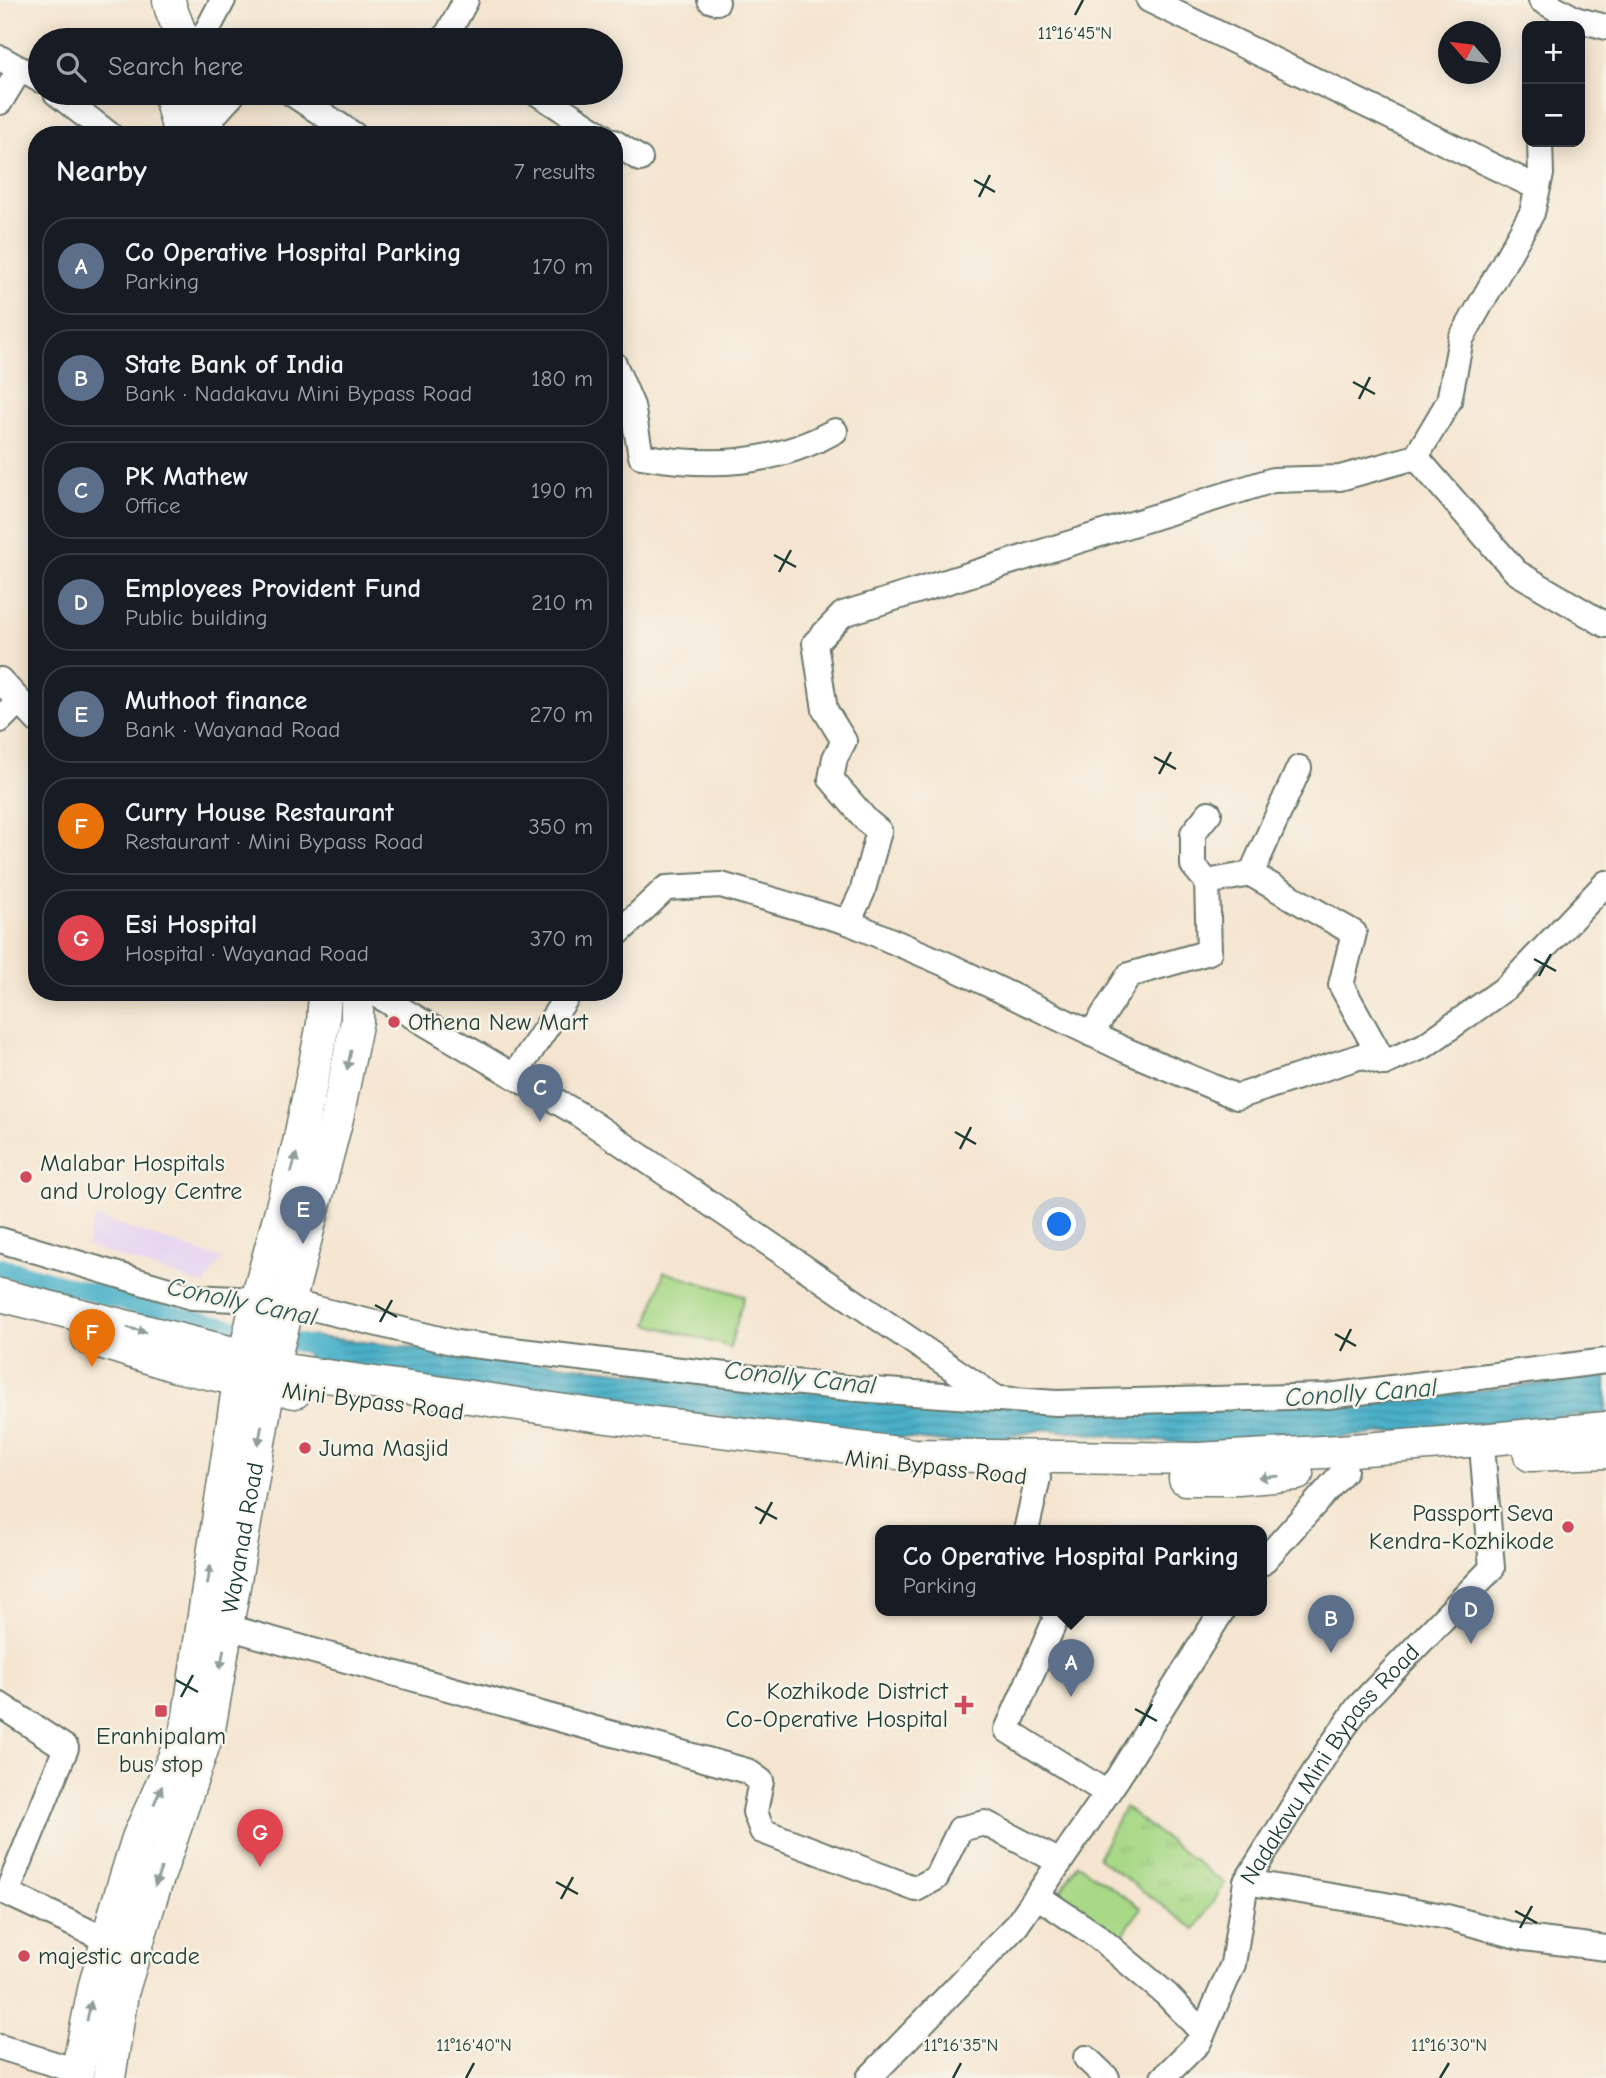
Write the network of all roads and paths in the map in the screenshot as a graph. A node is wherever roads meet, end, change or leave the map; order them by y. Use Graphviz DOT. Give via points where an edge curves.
graph roads {
  1 [pos="223,0"];
  2 [pos="466,0"];
  3 [pos="1149,0"];
  4 [pos="1541,0"];
  5 [pos="170,5"];
  6 [pos="1572,21"];
  7 [pos="1585,24"];
  8 [pos="1606,27"];
  9 [pos="169,28"];
  10 [pos="179,28"];
  11 [pos="208,28"];
  12 [pos="451,28"];
  13 [pos="20,69"];
  14 [pos="0,102"];
  15 [pos="71,105"];
  16 [pos="178,105"];
  17 [pos="218,105"];
  18 [pos="309,105"];
  19 [pos="556,105"];
  20 [pos="192,125"];
  21 [pos="98,126"];
  22 [pos="341,126"];
  23 [pos="588,126"];
  24 [pos="1540,147"];
  25 [pos="623,148"];
  26 [pos="640,159"];
  27 [pos="1538,188"];
  28 [pos="623,385"];
  29 [pos="835,431"];
  30 [pos="1416,457"];
  31 [pos="1606,625"];
  32 [pos="0,680"];
  33 [pos="19,701"];
  34 [pos="28,710"];
  35 [pos="0,720"];
  36 [pos="1299,768"];
  37 [pos="1209,813"];
  38 [pos="1251,874"];
  39 [pos="1207,882"];
  40 [pos="1606,883"];
  41 [pos="848,922"];
  42 [pos="623,929"];
  43 [pos="325,1001"];
  44 [pos="357,1001"];
  45 [pos="387,1001"];
  46 [pos="564,1001"];
  47 [pos="1091,1034"];
  48 [pos="1384,1063"];
  49 [pos="514,1076"];
  50 [pos="0,1240"];
  51 [pos="0,1294"];
  52 [pos="273,1301"];
  53 [pos="0,1314"];
  54 [pos="1606,1361"];
  55 [pos="256,1373"];
  56 [pos="997,1399"];
  57 [pos="1606,1428"];
  58 [pos="1606,1452"];
  59 [pos="1483,1458"];
  60 [pos="1345,1470"];
  61 [pos="1038,1478"];
  62 [pos="1027,1525"];
  63 [pos="1267,1557"];
  64 [pos="1057,1616"];
  65 [pos="1219,1616"];
  66 [pos="227,1627"];
  67 [pos="0,1705"];
  68 [pos="1107,1793"];
  69 [pos="1060,1861"];
  70 [pos="1245,1882"];
  71 [pos="3,1891"];
  72 [pos="1037,1896"];
  73 [pos="107,1940"];
  74 [pos="1606,1948"];
  75 [pos="1203,2033"];
  76 [pos="0,2047"];
  77 [pos="1086,2058"];
  78 [pos="76,2075"];
  79 [pos="109,2078"];
  80 [pos="869,2078"];
  81 [pos="1107,2078"];
  82 [pos="1163,2078"];
  1 -- 11 [label="street"];
  2 -- 12 [label="street"];
  3 -- 27 [label="street"];
  4 -- 6 [label="street"];
  5 -- 9 [label="main road"];
  5 -- 10 [label="main road"];
  7 -- 8 [label="street"];
  13 -- 14 [label="street"];
  15 -- 21 [label="street"];
  16 -- 20 [label="main road"];
  17 -- 20 [label="street"];
  18 -- 22 [label="street"];
  19 -- 23 [label="street"];
  24 -- 27 [label="street"];
  25 -- 26 [label="street"];
  27 -- 30 [label="street" via="1532,214 1461,339 1449,401"];
  28 -- 29 [label="street" via="632,406 641,456 731,463 810,445"];
  30 -- 31 [label="street" via="1516,572"];
  30 -- 41 [label="street" via="1340,478 1273,481 843,614 815,643 825,710 844,741 831,779 879,831 862,893"];
  32 -- 33 [label="street"];
  33 -- 34 [label="street"];
  33 -- 35 [label="street"];
  36 -- 38 [label="street"];
  37 -- 39 [label="street" via="1193,833 1193,865"];
  38 -- 39 [label="street"];
  38 -- 48 [label="street" via="1354,933 1341,985"];
  39 -- 47 [label="street" via="1209,951 1129,975"];
  40 -- 48 [label="street" via="1507,987 1424,1045"];
  41 -- 42 [label="street" via="721,885 666,888"];
  41 -- 47 [label="street"];
  52 -- 43 [label="main road, Wayanad Road, one-way"];
  44 -- 52 [label="main road, Wayanad Road, one-way" via="337,1118"];
  45 -- 49 [label="street"];
  46 -- 49 [label="street"];
  47 -- 48 [label="street" via="1237,1097 1361,1056"];
  49 -- 56 [label="street" via="580,1115"];
  50 -- 52 [label="street" via="192,1297"];
  51 -- 55 [label="main road, one-way"];
  52 -- 55 [label="main road, Wayanad Road"];
  52 -- 56 [label="street" via="456,1343 858,1389"];
  53 -- 55 [label="main road" via="176,1366"];
  54 -- 56 [label="street" via="1328,1396 1056,1403"];
  55 -- 57 [label="main road, Mini Bypass Road" via="914,1455 1198,1459"];
  55 -- 61 [label="main road, Mini Bypass Road" via="295,1392"];
  55 -- 66 [label="main road, Wayanad Road, one-way"];
  73 -- 55 [label="main road, Wayanad Road, one-way" via="138,1838 187,1729"];
  58 -- 59 [label="main road, Mini Bypass Road"];
  59 -- 60 [label="main road, Mini Bypass Road"];
  59 -- 70 [label="street, Nadakavu Mini Bypass Road" via="1492,1568 1359,1707"];
  60 -- 61 [label="main road, Mini Bypass Road, one-way" via="1238,1479"];
  60 -- 63 [label="street"];
  61 -- 62 [label="street"];
  64 -- 68 [label="street" via="1007,1730"];
  65 -- 68 [label="street"];
  66 -- 69 [label="street" via="747,1771 761,1781 755,1812 762,1830 916,1889 936,1878 960,1829 985,1823"];
  66 -- 79 [label="main road, Wayanad Road, one-way" via="209,1729 122,1993"];
  67 -- 71 [label="street" via="66,1748"];
  68 -- 69 [label="street"];
  69 -- 72 [label="street"];
  70 -- 74 [label="street" via="1447,1917 1524,1938"];
  70 -- 75 [label="street, Nadakavu Mini Bypass Road" via="1233,1964"];
  71 -- 73 [label="street"];
  72 -- 75 [label="street" via="1097,1936 1167,1994"];
  72 -- 80 [label="street" via="1016,1926"];
  78 -- 73 [label="main road, Wayanad Road, one-way"];
  75 -- 82 [label="street, Nadakavu Mini Bypass Road"];
  76 -- 78 [label="street"];
  77 -- 81 [label="street"];
}
